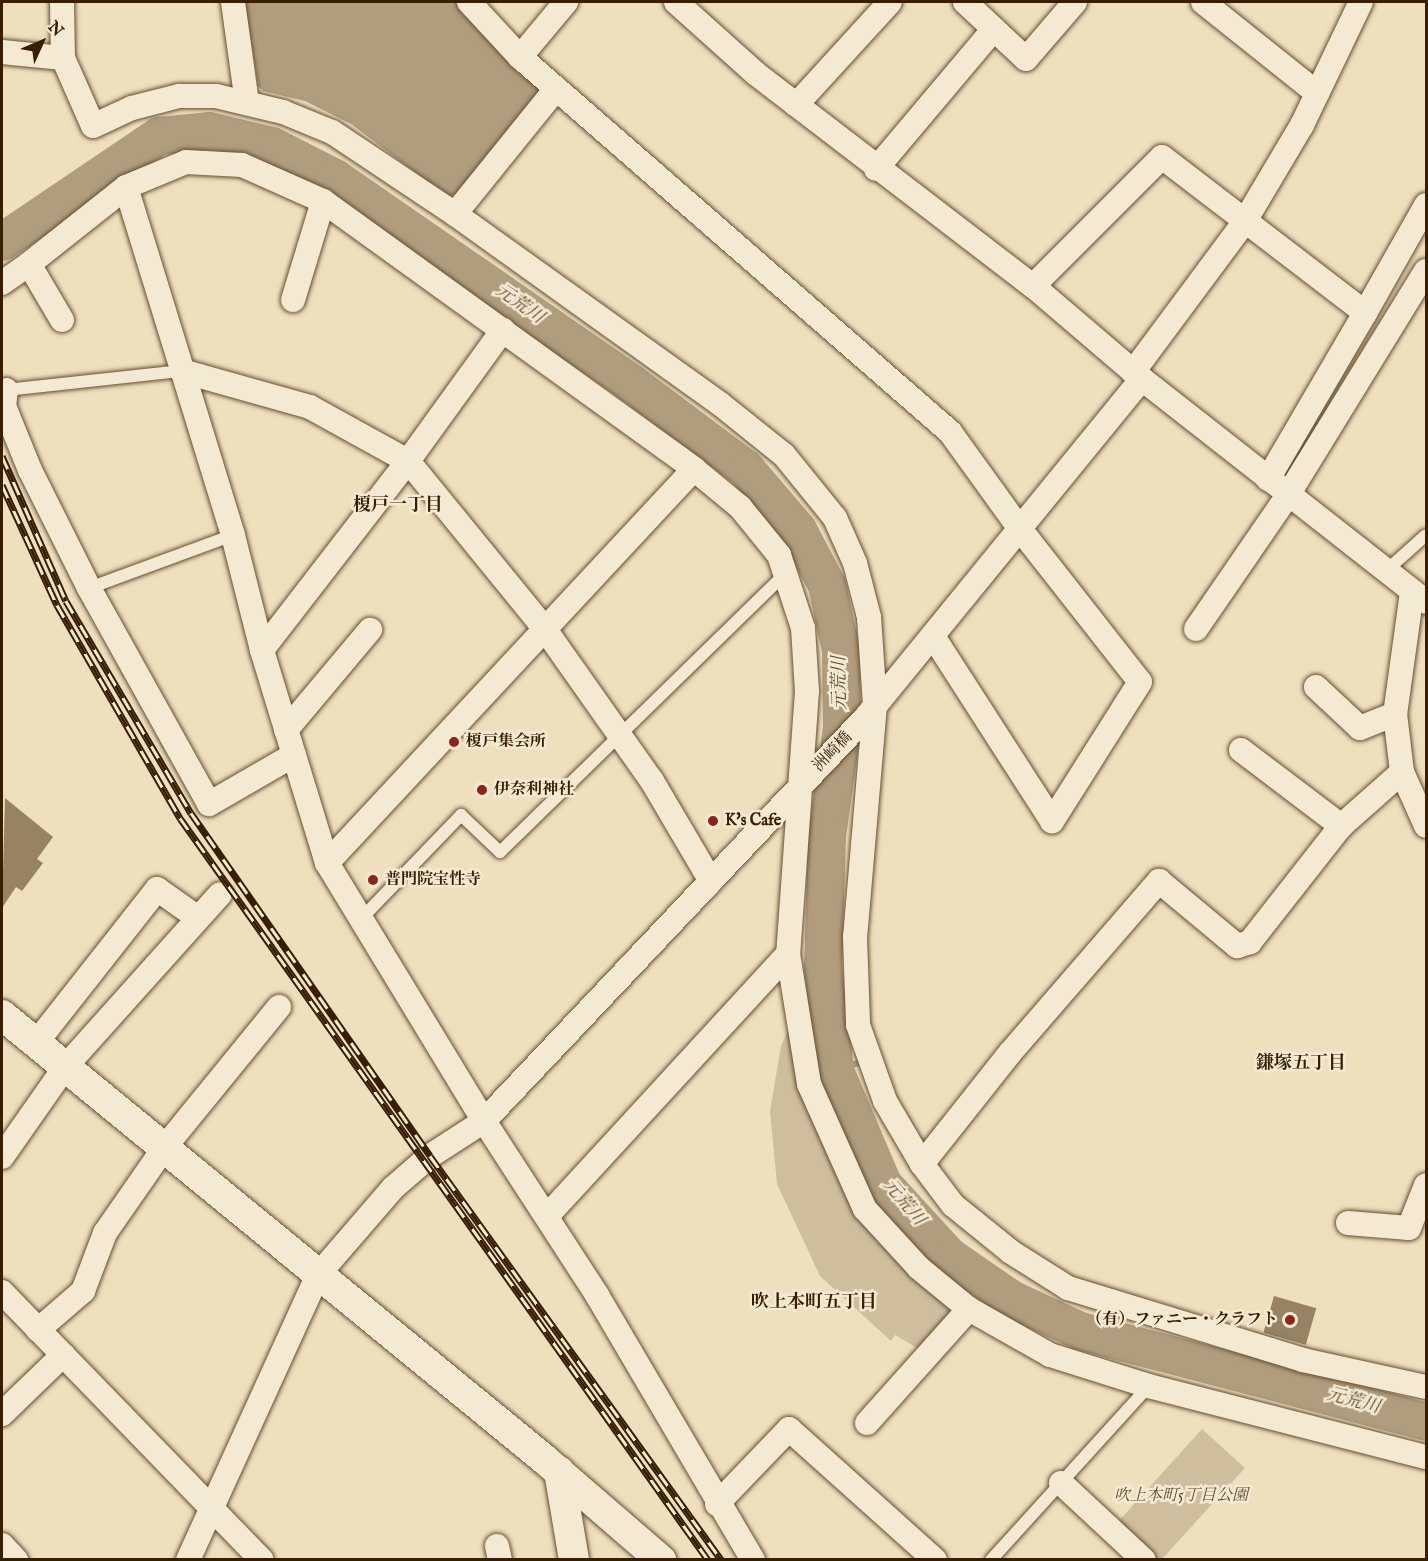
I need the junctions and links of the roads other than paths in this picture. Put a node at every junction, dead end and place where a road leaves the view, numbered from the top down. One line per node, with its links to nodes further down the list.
1 (62, 2): 14 (street)
2 (233, 2): 17 (street)
3 (470, 2): 13 (street)
4 (566, 2): 13 (street)
5 (676, 2): 18 (street)
6 (890, 2): 18 (street)
7 (965, 2): 11 (street)
8 (1075, 2): 11 (street)
9 (1203, 2): 16 (street)
10 (1361, 2): 16 (street, 洲崎橋)
11 (994, 29): 19 (street)
12 (2, 52): 14 (street)
13 (520, 57): 15 (street)
14 (63, 58): 17 (street)
15 (556, 89): 23 (street); 40 (street)
16 (1317, 93): 24 (street, 洲崎橋)
17 (247, 103): 23 (street)
18 (796, 105): 19 (street)
19 (876, 169): 28 (street)
20 (126, 187): 21 (street); 25 (street); 33 (street)
21 (323, 201): 29 (street); 32 (street)
22 (1426, 205): 30 (street)
23 (455, 214): 53 (street)
24 (1245, 220): 28 (street); 30 (street); 34 (street, 洲崎橋)
25 (28, 264): 27 (street); 31 (street)
26 (1426, 271): 39 (street)
27 (2, 283)
28 (1033, 286): 34 (street)
29 (293, 300)
30 (1365, 313): 38 (street)
31 (62, 320)
32 (503, 330): 36 (street); 37 (street)
33 (182, 371): 35 (lane); 36 (street); 41 (street)
34 (1138, 375): 38 (street); 40 (street, 洲崎橋)
35 (6, 390): 45 (street)
36 (408, 461): 47 (street); 51 (street)
37 (694, 469): 44 (street); 47 (street)
38 (1268, 479): 39 (street)
39 (1288, 495): 43 (street); 48 (street)
40 (1020, 529): 50 (street, 洲崎橋); 50 (street)
41 (233, 535): 45 (lane); 51 (street)
42 (1426, 535): 43 (lane)
43 (1388, 570): 46 (street)
44 (786, 573): 56 (lane); 60 (street)
45 (89, 588): 58 (street)
46 (1419, 597): 54 (street)
47 (544, 628): 56 (street); 63 (street)
48 (1196, 629)
49 (370, 630): 55 (street)
50 (933, 636): 53 (street, 洲崎橋)
51 (262, 650): 55 (street)
52 (1316, 687): 54 (street)
53 (871, 711): 60 (street, 洲崎橋); 76 (street)
54 (1395, 714): 59 (street)
55 (286, 730): 58 (street)
56 (621, 737): 64 (street); 67 (lane)
57 (1241, 750): 61 (street)
58 (294, 755): 63 (street)
59 (1402, 772): 61 (street); 62 (street)
60 (799, 787): 64 (street, 洲崎橋); 68 (street)
61 (1341, 826): 76 (street)
62 (1426, 826)
63 (327, 863): 67 (street)
64 (711, 881): 73 (street, 洲崎橋)
65 (220, 894): 66 (street)
66 (198, 918): 71 (street); 72 (street)
67 (360, 920): 73 (street)
68 (788, 954): 78 (street); 82 (street)
69 (279, 1007): 74 (street)
70 (2, 1015): 71 (street)
71 (36, 1043): 72 (street)
72 (65, 1067): 74 (street); 75 (street)
73 (484, 1121): 78 (street); 80 (street, 洲崎橋)
74 (164, 1148): 80 (street); 83 (street)
75 (2, 1157)
76 (922, 1164): 86 (street)
77 (1426, 1185): 79 (street)
78 (547, 1216): 92 (street)
79 (1348, 1224)
80 (318, 1275): 90 (street); 93 (street, 洲崎橋)
81 (2, 1292): 83 (street)
82 (969, 1309): 85 (street); 88 (street)
83 (38, 1330): 84 (street)
84 (63, 1355): 87 (street); 93 (street)
85 (1149, 1386): 89 (street); 91 (lane)
86 (1426, 1387)
87 (2, 1413)
88 (867, 1423)
89 (1426, 1456)
90 (559, 1471): 98 (street); 99 (street)
91 (1061, 1483): 102 (lane); 103 (street)
92 (717, 1504): 100 (street); 101 (street)
93 (212, 1509): 96 (street, 洲崎橋); 97 (street)
94 (2, 1545): 95 (street)
95 (16, 1560)
96 (188, 1560)
97 (262, 1560)
98 (574, 1560)
99 (661, 1560)
100 (753, 1560)
101 (935, 1560)
102 (991, 1560)
103 (1144, 1560)

